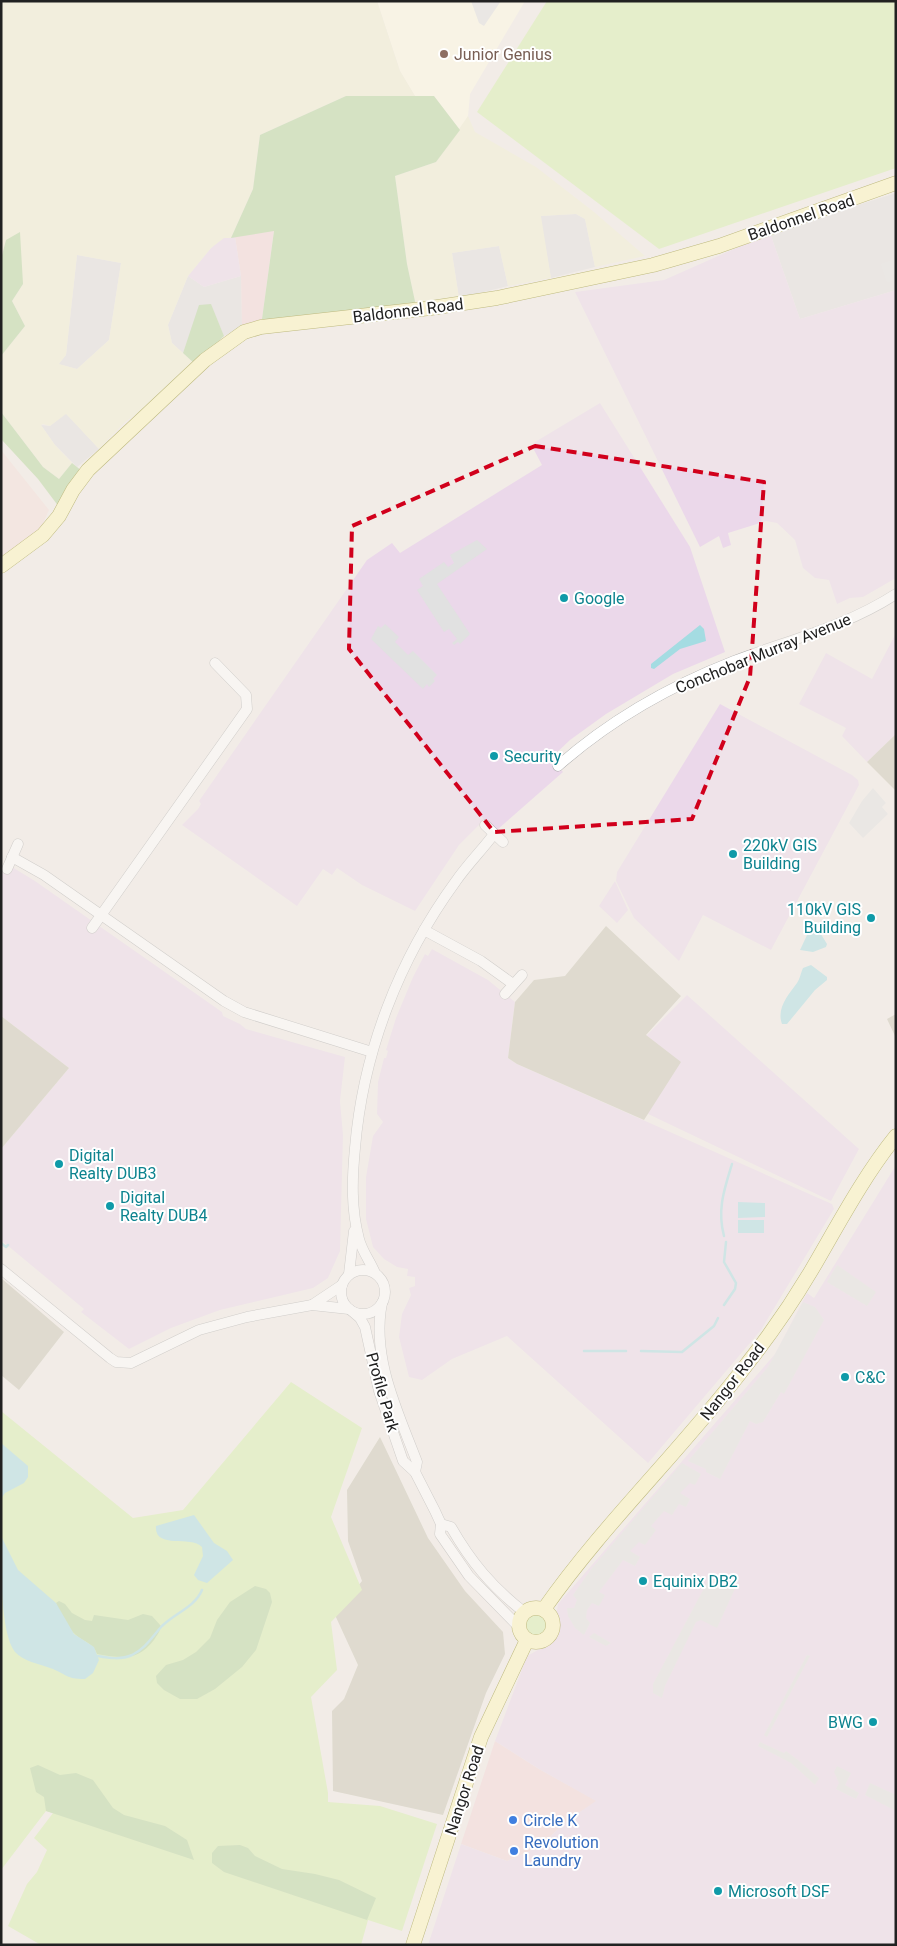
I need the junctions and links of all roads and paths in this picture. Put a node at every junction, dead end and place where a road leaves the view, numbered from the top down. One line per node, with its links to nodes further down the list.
1 (896, 183): 2 (main road, Baldonnel Road)
2 (1, 566)
3 (896, 594): 5 (street, Conchobar Murray Avenue)
4 (215, 663): 12 (street)
5 (558, 766)
6 (485, 825): 7 (street)
7 (494, 834): 8 (street); 14 (street)
8 (503, 842)
9 (18, 844): 10 (street)
10 (12, 857): 11 (street); 12 (street)
11 (7, 869)
12 (101, 915): 13 (street); 18 (street)
13 (92, 928)
14 (424, 930): 16 (street); 18 (street)
15 (522, 975): 16 (street)
16 (513, 984): 17 (street)
17 (505, 994)
18 (372, 1052): 20 (street)
19 (896, 1136): 30 (main road, Nangor Road)
20 (355, 1222): 22 (street); 23 (street)
21 (1, 1269): 26 (street)
22 (375, 1273): 23 (street); 25 (street)
23 (349, 1274): 24 (street)
24 (342, 1285): 26 (street); 27 (street)
25 (382, 1304): 27 (street); 28 (street, Profile Park)
26 (312, 1305): 27 (street)
27 (351, 1310): 28 (street, Profile Park)
28 (415, 1472): 29 (street, Profile Park)
29 (441, 1524): 31 (street, Profile Park); 32 (street, Profile Park)
30 (544, 1609): 31 (main road); 33 (main road)
31 (524, 1612): 32 (main road)
32 (518, 1626): 33 (main road)
33 (526, 1640): 34 (main road, Nangor Road)
34 (413, 1945)

